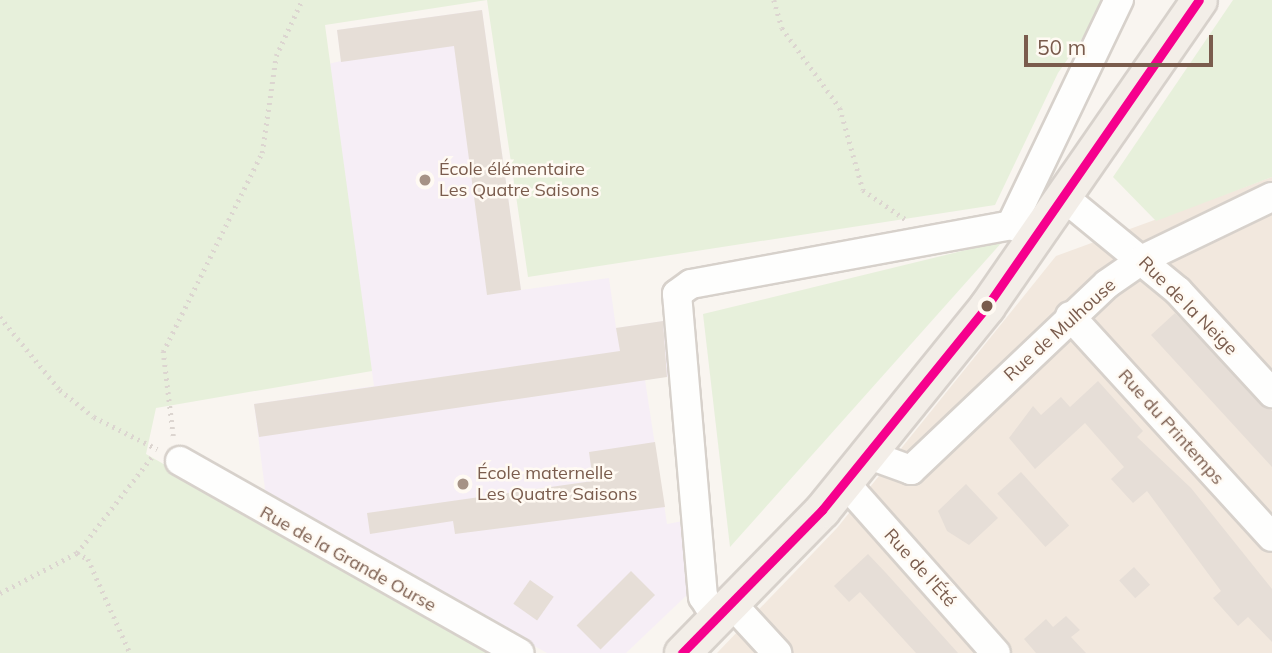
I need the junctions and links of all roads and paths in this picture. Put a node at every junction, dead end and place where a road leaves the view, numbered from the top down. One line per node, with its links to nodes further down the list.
1 (302, 0): 14 (path)
2 (774, 0): 8 (path)
3 (1119, 0): 7 (street)
4 (1199, 0): 6 (main road)
5 (1272, 197): 9 (street, Rue de Mulhouse)
6 (1066, 200): 7 (main road); 9 (street, Rue de la Neige)
7 (1025, 231): 8 (street); 13 (main road)
8 (934, 240): 19 (street)
9 (1143, 259): 10 (street, Rue de Mulhouse); 12 (street, Rue de la Neige)
10 (1070, 316): 13 (street, Rue de Mulhouse); 16 (street, Rue du Printemps)
11 (0, 317): 14 (path)
12 (1272, 393)
13 (867, 454): 15 (main road)
14 (168, 455): 17 (path); 21 (street, Rue de la Grande Ourse)
15 (845, 483): 19 (main road); 24 (street, Rue de l'Été)
16 (1272, 537)
17 (77, 553): 18 (path); 20 (path)
18 (0, 593)
19 (724, 611): 22 (main road); 23 (street)
20 (130, 653)
21 (519, 653)
22 (682, 653)
23 (777, 653)
24 (996, 653)

